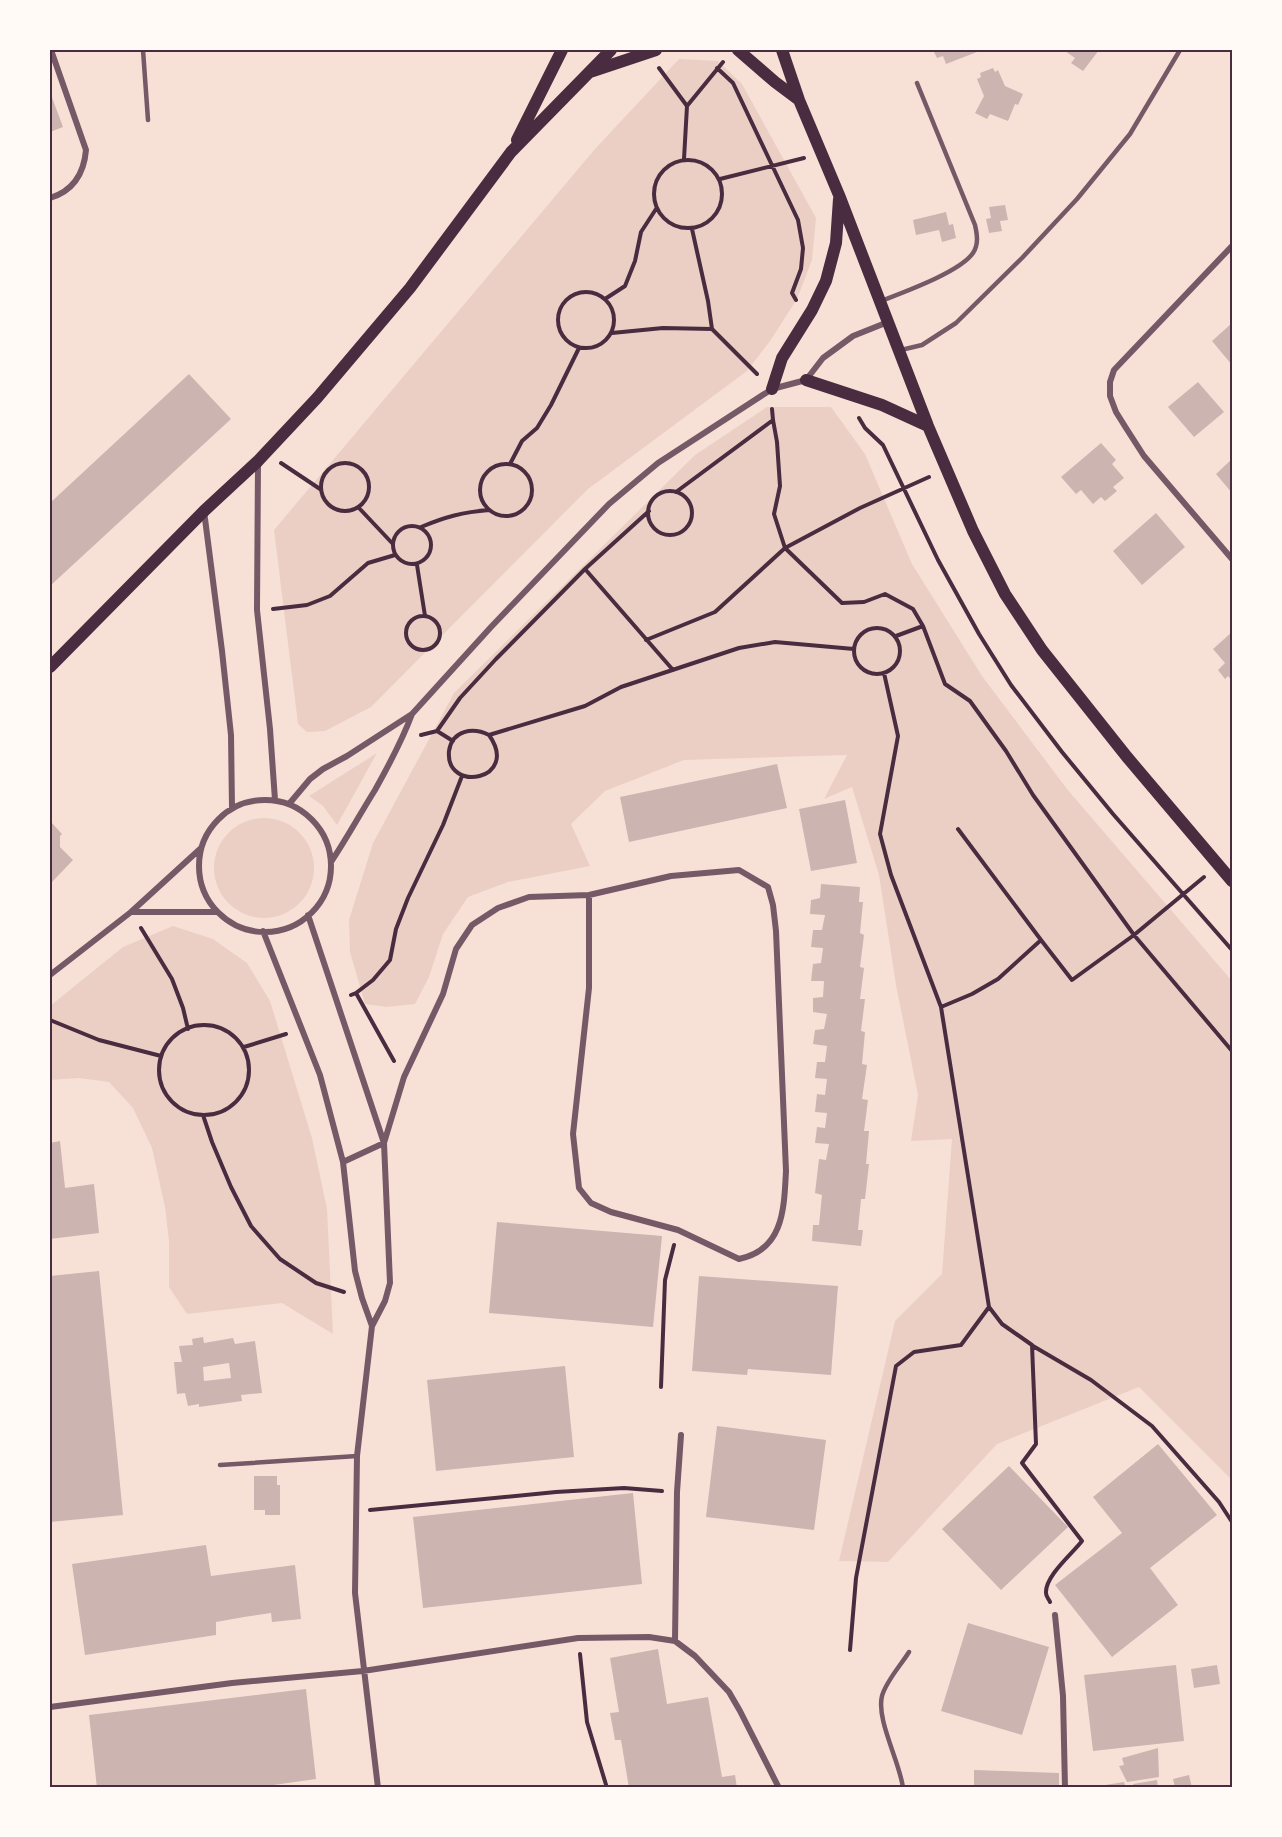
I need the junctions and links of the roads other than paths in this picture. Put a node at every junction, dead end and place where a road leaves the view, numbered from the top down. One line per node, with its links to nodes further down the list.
1 (51, 50): 15 (street)
2 (143, 50): 12 (lane)
3 (562, 50): 13 (main road)
4 (611, 50): 9 (main road)
5 (738, 50): 11 (main road)
6 (782, 50): 11 (main road)
7 (1180, 50): 19 (lane)
8 (651, 51): 9 (main road)
9 (588, 73): 13 (main road)
10 (917, 83): 17 (lane)
11 (799, 100): 14 (main road)
12 (148, 120)
13 (511, 152): 23 (main road)
14 (839, 195): 17 (main road); 21 (main road)
15 (50, 198)
16 (1233, 246): 25 (street)
17 (881, 301): 18 (main road)
18 (889, 322): 19 (main road); 20 (street)
19 (900, 350): 22 (main road)
20 (806, 380): 21 (street); 22 (main road)
21 (772, 389): 27 (street)
22 (928, 426): 33 (main road)
23 (262, 457): 24 (main road); 28 (street)
24 (204, 511): 26 (main road); 30 (street)
25 (1233, 559)
26 (50, 667)
27 (412, 714): 29 (street); 32 (street)
28 (275, 800): 29 (street); 30 (street)
29 (289, 804): 32 (street)
30 (232, 808): 31 (street)
31 (200, 848): 35 (street); 36 (street)
32 (331, 862): 37 (street)
33 (1233, 881)
34 (589, 895): 34 (street); 40 (street)
35 (131, 912): 36 (street); 39 (street)
36 (217, 912): 38 (street)
37 (308, 915): 38 (street); 40 (street)
38 (263, 931): 41 (street)
39 (50, 975)
40 (384, 1143): 41 (street); 42 (street)
41 (343, 1162): 42 (street)
42 (372, 1326): 44 (street)
43 (681, 1435): 47 (street)
44 (357, 1456): 45 (lane); 49 (street)
45 (220, 1465)
46 (1055, 1615): 54 (street)
47 (675, 1641): 49 (street); 52 (street)
48 (909, 1652): 53 (lane)
49 (363, 1671): 50 (street); 51 (street)
50 (50, 1707)
51 (378, 1788)
52 (779, 1788)
53 (903, 1788)
54 (1065, 1788)

